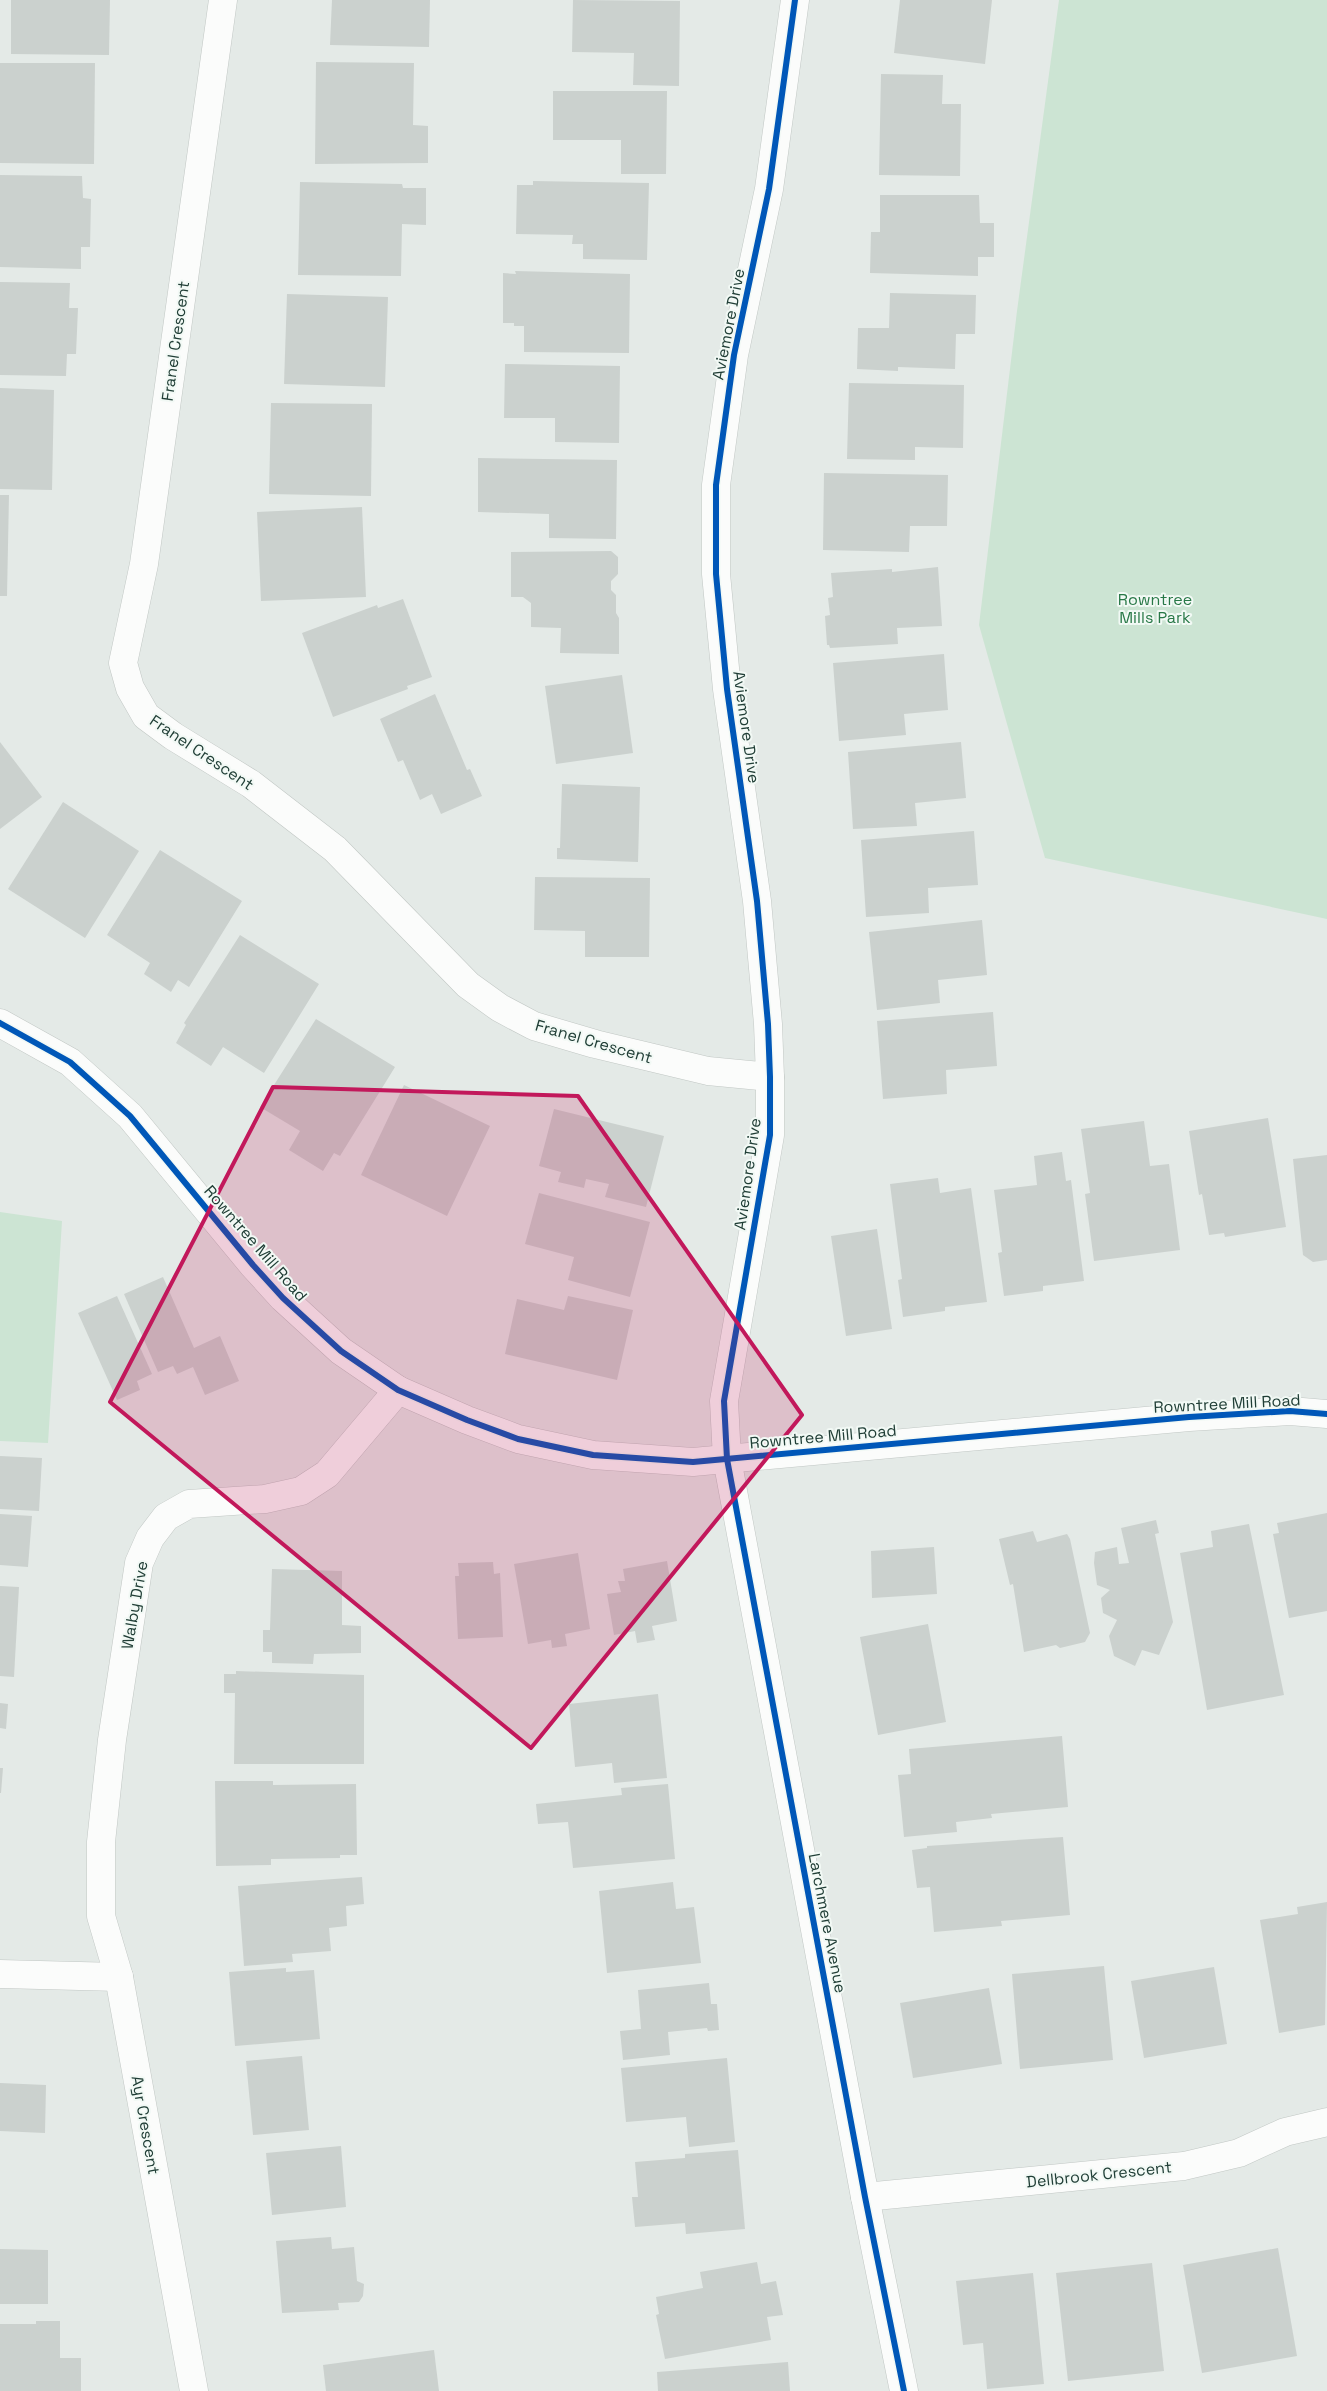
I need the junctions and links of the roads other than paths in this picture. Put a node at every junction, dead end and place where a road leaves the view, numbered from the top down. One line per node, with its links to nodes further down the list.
1 (223, 0): 4 (street, Franel Crescent)
2 (795, 0): 4 (street, Aviemore Drive)
3 (0, 1023): 5 (street, Rowntree Mill Road)
4 (770, 1076): 7 (street, Aviemore Drive)
5 (398, 1390): 7 (street, Rowntree Mill Road); 9 (street, Walby Drive)
6 (1327, 1414): 7 (street, Rowntree Mill Road)
7 (727, 1459): 11 (street, Larchmere Avenue)
8 (0, 1974): 9 (street)
9 (119, 1977): 12 (street, Ayr Crescent)
10 (1327, 2122): 11 (street, Dellbrook Crescent)
11 (865, 2197): 13 (street, Larchmere Avenue)
12 (194, 2391)
13 (904, 2391)

